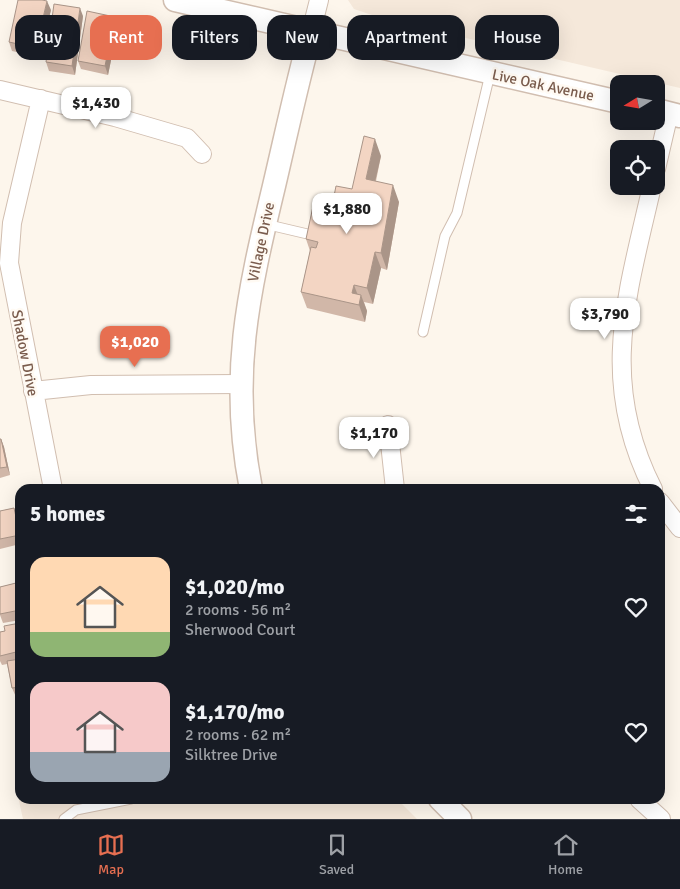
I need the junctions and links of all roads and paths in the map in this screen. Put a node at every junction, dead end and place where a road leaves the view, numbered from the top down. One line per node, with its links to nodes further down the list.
1 (175, 0): 4 (street, Live Oak Avenue)
2 (319, 0): 3 (street, Village Drive)
3 (315, 15)
4 (267, 22)
5 (337, 38): 7 (street, Live Oak Avenue)
6 (304, 60): 15 (street, Village Drive)
7 (490, 74): 10 (street, Live Oak Avenue); 17 (lane)
8 (0, 90): 9 (street)
9 (41, 99): 13 (street); 19 (street, Shadow Drive)
10 (610, 100)
11 (668, 113): 12 (street)
12 (662, 140)
13 (202, 154)
14 (650, 195): 24 (street)
15 (265, 224): 16 (lane); 18 (street, Village Drive)
16 (316, 236)
17 (423, 332)
18 (240, 384): 19 (street); 22 (street, Village Drive)
19 (33, 391): 21 (street, Shadow Drive)
20 (388, 425): 23 (street)
21 (52, 484)
22 (250, 484)
23 (394, 484)
24 (651, 484)
25 (665, 508): 26 (street)
26 (680, 528)
27 (106, 804): 30 (lane)
28 (447, 804): 31 (street)
29 (644, 804): 32 (street)
30 (64, 819)
31 (460, 819)
32 (661, 819)

